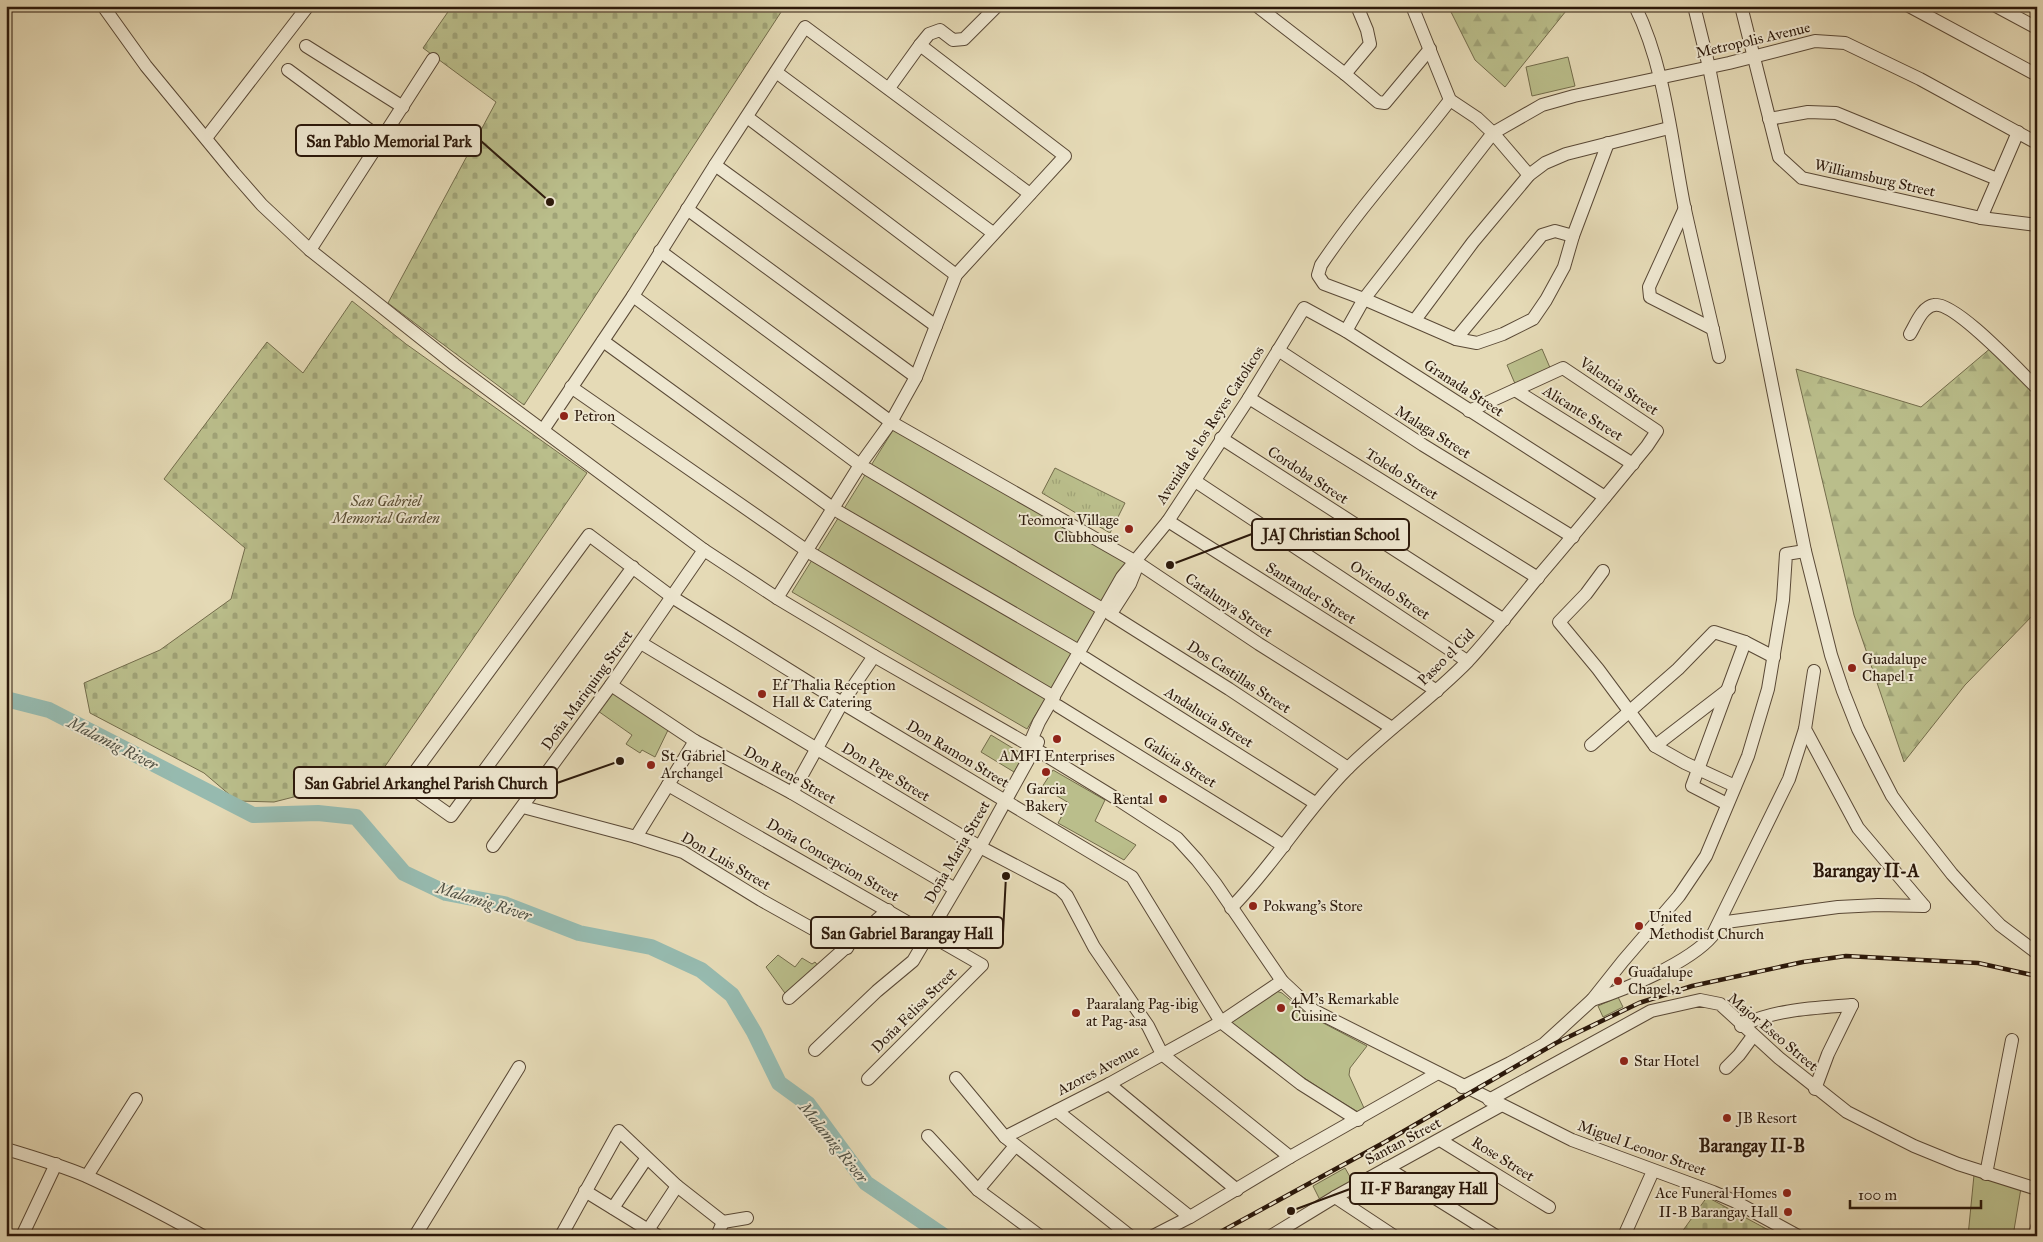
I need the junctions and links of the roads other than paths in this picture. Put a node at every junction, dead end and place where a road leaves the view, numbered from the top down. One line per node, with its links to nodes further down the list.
1 (103, 6): 32 (street, Miguel Leonor Street)
2 (308, 6): 32 (street)
3 (997, 6): 13 (street)
4 (1257, 6): 21 (street)
5 (1357, 6): 21 (street)
6 (1412, 6): 15 (street)
7 (1635, 6): 23 (street)
8 (1694, 6): 18 (street)
9 (1741, 6): 16 (street, Williamsburg Street)
10 (1909, 6): 22 (street)
11 (1996, 6): 12 (street)
12 (2037, 28)
13 (920, 45): 24 (street); 39 (street)
14 (306, 46): 26 (street)
15 (1430, 49): 21 (street); 25 (street)
16 (1753, 57): 18 (street, Metropolis Avenue); 28 (street, Williamsburg Street); 30 (street, Metropolis Avenue)
17 (433, 59): 26 (street)
18 (1709, 67): 23 (street, Metropolis Avenue); 79 (street)
19 (288, 70): 33 (street)
20 (776, 72): 24 (street); 27 (street); 44 (street)
21 (1345, 74)
22 (2037, 74)
23 (1660, 77): 29 (street); 31 (street, Metropolis Avenue)
24 (888, 88): 39 (street)
25 (1450, 100): 31 (street); 50 (street)
26 (402, 108): 33 (street)
27 (747, 117): 36 (street); 48 (street)
28 (1769, 119): 38 (street); 42 (street, Williamsburg Street)
29 (1669, 128): 34 (street); 40 (street)
30 (2018, 132): 35 (street, Metropolis Avenue); 38 (street)
31 (1493, 133): 37 (street); 50 (street)
32 (206, 138): 46 (street, Miguel Leonor Street)
33 (382, 140): 46 (street)
34 (1608, 143): 37 (street); 45 (street)
35 (2037, 143)
36 (715, 164): 41 (street); 53 (street)
37 (1529, 175): 52 (street)
38 (1997, 179): 42 (street)
39 (1030, 194): 44 (street)
40 (1685, 208): 54 (street); 54 (street)
41 (687, 209): 47 (street); 61 (street)
42 (1981, 218): 43 (street, Williamsburg Street)
43 (2037, 225)
44 (993, 234): 48 (street)
45 (1573, 236): 57 (street); 57 (street)
46 (310, 250): 68 (street, Miguel Leonor Street)
47 (660, 251): 49 (street); 67 (street, Catalunya Street)
48 (956, 275): 53 (street)
49 (633, 296): 58 (street); 72 (street, Dos Castillas Street)
50 (1364, 299): 52 (street); 55 (street)
51 (1304, 308): 55 (street, Granada Street); 59 (street, Avenida de los Reyes Catolicos)
52 (1415, 320): 57 (street)
53 (936, 326): 61 (street)
54 (1713, 330): 60 (street)
55 (1346, 331): 66 (street, Granada Street)
56 (1910, 334): 63 (street)
57 (1456, 339)
58 (603, 341): 62 (street); 75 (street, Andalucia Street)
59 (1278, 350): 65 (street, Avenida de los Reyes Catolicos); 77 (street, Malaga Street)
60 (1719, 357)
61 (916, 377): 67 (street)
62 (571, 387): 68 (street); 80 (street, Galicia Street)
63 (2037, 388)
64 (1515, 390): 66 (street); 69 (street, Valencia Street); 71 (street, Alicante Street)
65 (1249, 398): 70 (street, Avenida de los Reyes Catolicos); 84 (street, Toledo Street)
66 (1469, 411): 74 (street, Granada Street)
67 (891, 422): 72 (street); 81 (street, Catalunya Street)
68 (543, 430): 78 (street, Miguel Leonor Street)
69 (1657, 431): 71 (street, Paseo el Cid)
70 (1221, 438): 73 (street, Avenida de los Reyes Catolicos); 88 (street, Cordoba Street)
71 (1633, 464): 74 (street, Paseo el Cid)
72 (864, 467): 75 (street); 87 (street, Dos Castillas Street)
73 (1195, 481): 76 (street, Avenida de los Reyes Catolicos); 94 (street, Oviendo Street)
74 (1605, 497): 77 (street, Paseo el Cid)
75 (836, 510): 80 (street); 91 (street, Andalucia Street)
76 (1168, 521): 81 (street, Avenida de los Reyes Catolicos); 98 (street, Santander Street)
77 (1573, 538): 84 (street, Paseo el Cid)
78 (704, 550): 85 (street, Doña Mariquing Street); 86 (street, Miguel Leonor Street)
79 (1805, 551): 93 (street); 128 (street)
80 (809, 552): 86 (street); 99 (street, Galicia Street)
81 (1137, 560): 87 (street, Avenida de los Reyes Catolicos); 102 (street, Catalunya Street)
82 (633, 567): 82 (street, Don Ramon Street); 85 (street, Don Ramon Street)
83 (1603, 570): 101 (street)
84 (1538, 578): 88 (street, Paseo el Cid)
85 (672, 597): 90 (street, Doña Mariquing Street); 100 (street, Don Ramon Street)
86 (777, 598): 92 (street, Miguel Leonor Street)
87 (1107, 612): 91 (street, Avenida de los Reyes Catolicos); 109 (street, Dos Castillas Street)
88 (1504, 620): 94 (street, Paseo el Cid)
89 (1745, 642): 93 (street); 97 (street); 101 (street)
90 (641, 643): 96 (street, Doña Mariquing Street); 108 (street, Don Pepe Street)
91 (1082, 655): 99 (street, Avenida de los Reyes Catolicos); 115 (street, Andalucia Street)
92 (874, 656): 100 (street); 107 (street, Miguel Leonor Street)
93 (1774, 657): 112 (street)
94 (1467, 661): 98 (street, Paseo el Cid)
95 (1814, 671): 103 (street)
96 (611, 685): 104 (street, Don Rene Street); 117 (street, Doña Mariquing Street)
97 (1728, 689): 106 (street); 110 (street)
98 (1437, 691): 102 (street, Paseo el Cid)
99 (1056, 702): 107 (street, Avenida de los Reyes Catolicos); 120 (street, Galicia Street)
100 (842, 703): 108 (street); 114 (street, Don Ramon Street)
101 (1630, 712): 105 (street); 106 (street)
102 (1392, 728): 109 (street, Paseo el Cid)
103 (1805, 729): 125 (street); 125 (street)
104 (696, 741): 111 (street); 113 (street, Don Rene Street)
105 (1591, 745)
106 (1654, 746): 110 (street)
107 (1032, 747): 114 (street, Doña Maria Street); 123 (street, Miguel Leonor Street)
108 (817, 750): 113 (street); 121 (street, Don Pepe Street)
109 (1348, 768): 115 (street, Paseo el Cid)
110 (1699, 768): 112 (street); 116 (street)
111 (668, 785): 118 (street); 124 (street, Doña Concepcion Street)
112 (1735, 786): 116 (street)
113 (792, 793): 122 (street, Don Rene Street)
114 (1005, 801): 121 (street, Doña Maria Street); 133 (street, Don Ramon Street)
115 (1316, 803): 120 (street, Paseo el Cid)
116 (1727, 804): 132 (street)
117 (523, 807): 118 (street, Don Luis Street); 119 (street, Doña Mariquing Street)
118 (636, 836): 127 (street, Don Luis Street)
119 (493, 846)
120 (1284, 846): 123 (street, Paseo el Cid)
121 (980, 847): 122 (street, Doña Maria Street); 138 (street, Don Pepe Street)
122 (955, 889): 126 (street, Doña Maria Street)
123 (1231, 908): 130 (street, Miguel Leonor Street)
124 (888, 910): 126 (street, Doña Concepcion Street); 127 (street)
125 (1719, 923): 132 (street)
126 (929, 934): 129 (street, Doña Concepcion Street); 137 (street, Doña Maria Street)
127 (847, 948): 131 (street)
128 (2037, 953)
129 (982, 965): 143 (street, Doña Felisa Street)
130 (1282, 981): 133 (street, Azores Avenue); 141 (street, Miguel Leonor Street)
131 (789, 998)
132 (1592, 1000): 145 (street)
133 (1220, 1022): 138 (street, Azores Avenue); 150 (street)
134 (1741, 1026): 135 (street, Major Eseo Street); 146 (street); 148 (street, Major Eseo Street)
135 (1753, 1036): 140 (street); 146 (street, Major Eseo Street)
136 (2012, 1040): 161 (street)
137 (815, 1050)
138 (1162, 1054): 144 (street, Azores Avenue); 156 (street)
139 (519, 1067): 179 (street)
140 (1726, 1068)
141 (1438, 1073): 145 (street, Miguel Leonor Street); 150 (street)
142 (956, 1078): 152 (street)
143 (868, 1079)
144 (1109, 1084): 149 (street, Azores Avenue); 166 (street)
145 (1468, 1089): 148 (street, Miguel Leonor Street)
146 (1815, 1089): 161 (street, Major Eseo Street)
147 (136, 1099): 162 (street)
148 (1494, 1102): 153 (street, Santan Street); 160 (street, Miguel Leonor Street)
149 (1057, 1111): 152 (street, Azores Avenue); 171 (street)
150 (1358, 1120): 156 (street)
151 (928, 1136): 165 (street)
152 (1005, 1137): 154 (street)
153 (1440, 1140): 159 (street, Santan Street); 169 (street, Rose Street)
154 (1015, 1146): 165 (street); 183 (street)
155 (6, 1148): 158 (street)
156 (1290, 1156): 166 (street)
157 (646, 1159): 163 (street); 167 (street); 170 (street)
158 (56, 1164): 162 (street); 177 (street)
159 (1387, 1168): 168 (street, Santan Street); 186 (street)
160 (1653, 1171): 187 (street); 188 (street, Miguel Leonor Street)
161 (1986, 1174): 164 (street, Major Eseo Street)
162 (87, 1176): 178 (street)
163 (677, 1186): 173 (street); 175 (street)
164 (2037, 1189)
165 (978, 1190): 182 (street)
166 (1237, 1190): 171 (street)
167 (585, 1191): 170 (street); 180 (street)
168 (1334, 1197): 176 (street, Santan Street); 185 (street)
169 (1549, 1207)
170 (613, 1208): 175 (street)
171 (1190, 1217): 184 (street)
172 (747, 1218): 173 (street)
173 (723, 1222): 181 (street)
174 (2037, 1227): 189 (street)
175 (653, 1233)
176 (1276, 1235)
177 (22, 1236)
178 (203, 1236)
179 (415, 1236)
180 (562, 1236)
181 (717, 1236)
182 (1040, 1236)
183 (1130, 1236)
184 (1153, 1236)
185 (1394, 1236)
186 (1496, 1236)
187 (1624, 1236)
188 (1798, 1236)
189 (2035, 1236)

